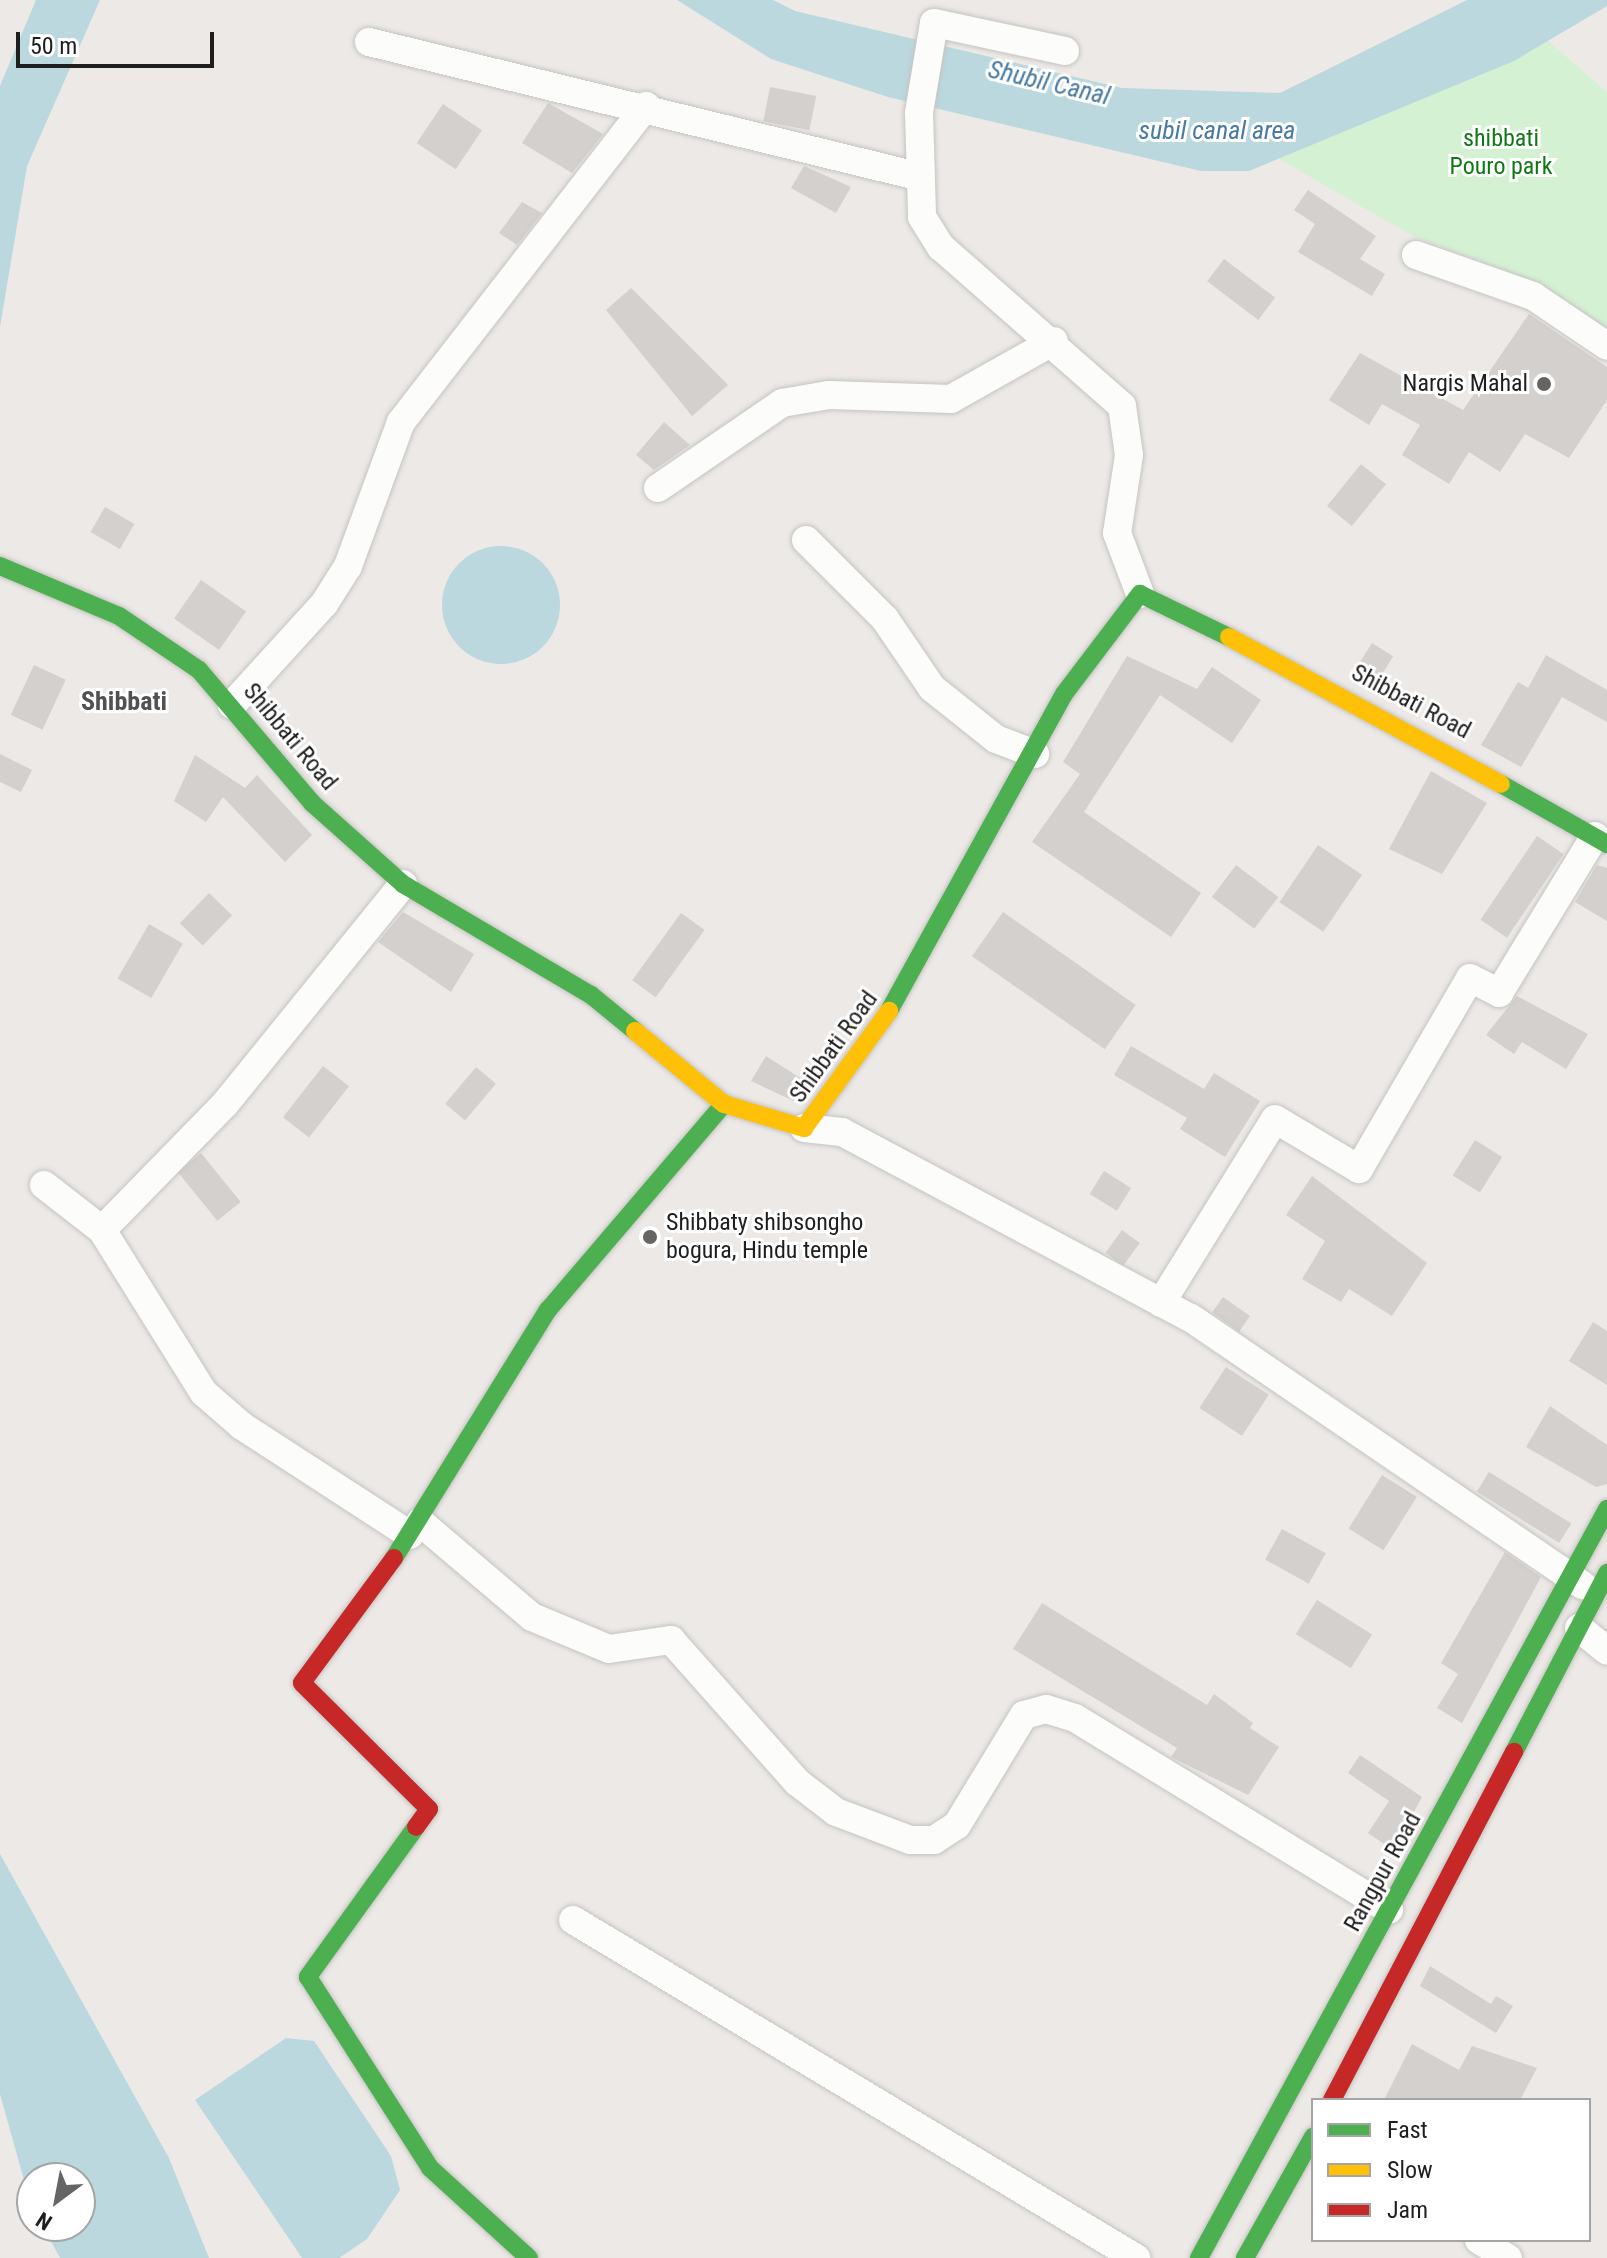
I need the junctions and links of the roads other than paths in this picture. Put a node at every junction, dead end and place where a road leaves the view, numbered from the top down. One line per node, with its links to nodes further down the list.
1 (369, 42): 3 (street)
2 (1065, 51): 4 (street)
3 (646, 106): 4 (street); 12 (street)
4 (917, 176): 6 (street)
5 (1416, 255): 7 (street)
6 (1054, 341): 8 (street); 11 (street)
7 (1607, 346)
8 (658, 488)
9 (806, 540): 13 (street)
10 (0, 566): 12 (main road, Shibbati Road)
11 (1140, 594): 13 (main road, Shibbati Road); 14 (main road, Shibbati Road)
12 (232, 705): 15 (main road, Shibbati Road)
13 (1035, 754): 17 (main road, Shibbati Road)
14 (1601, 840): 20 (street)
15 (403, 884): 16 (main road, Shibbati Road); 19 (street)
16 (724, 1104): 17 (main road, Shibbati Road); 22 (main road)
17 (804, 1128): 20 (street)
18 (44, 1185): 19 (street)
19 (102, 1230): 22 (street)
20 (1161, 1303): 23 (street)
21 (1607, 1509): 23 (main road, Rangpur Road)
22 (415, 1529): 27 (street); 32 (main road)
23 (1571, 1577): 24 (street); 27 (main road, Rangpur Road)
24 (1602, 1583): 25 (main road)
25 (1579, 1628): 26 (street); 29 (main road)
26 (1607, 1651)
27 (1389, 1910): 34 (main road, Rangpur Road)
28 (573, 1920): 33 (street)
29 (1333, 2098)
30 (1311, 2141): 35 (main road)
31 (1482, 2242): 36 (street)
32 (529, 2258)
33 (1136, 2258)
34 (1199, 2258)
35 (1245, 2258)
36 (1508, 2258)

